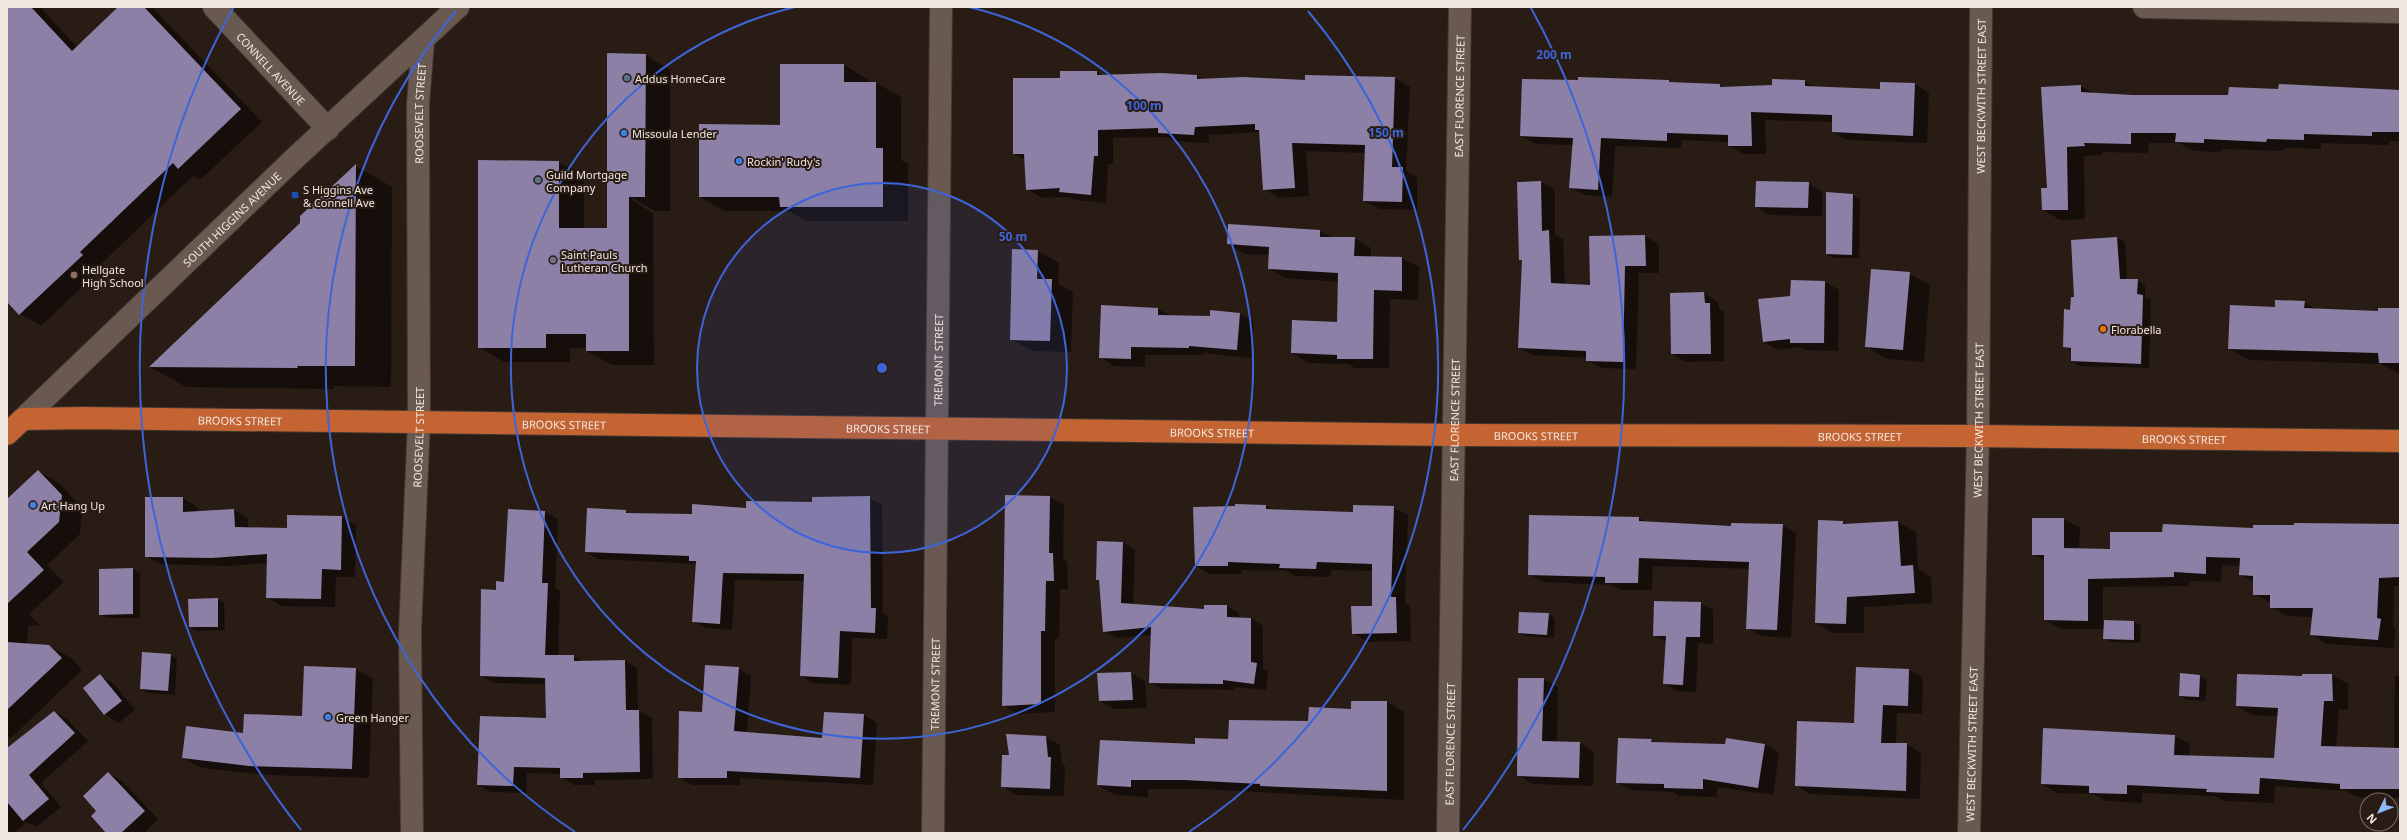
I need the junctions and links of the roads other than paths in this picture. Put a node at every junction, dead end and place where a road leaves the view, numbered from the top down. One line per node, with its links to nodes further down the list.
1 (214, 7): 9 (street, CONNELL AVENUE)
2 (458, 7): 8 (street, SOUTH HIGGINS AVENUE)
3 (941, 7): 12 (street, TREMONT STREET)
4 (1460, 7): 14 (street, EAST FLORENCE STREET)
5 (1981, 7): 15 (street, WEST BECKWITH STREET EAST)
6 (2144, 7): 7 (street)
7 (2400, 12)
8 (423, 42): 9 (street, SOUTH HIGGINS AVENUE); 11 (street, ROOSEVELT STREET)
9 (328, 129): 10 (street, SOUTH HIGGINS AVENUE)
10 (24, 419): 11 (highway, BROOKS STREET); 13 (highway, SOUTH HIGGINS AVENUE)
11 (420, 421): 12 (highway, BROOKS STREET); 17 (street, ROOSEVELT STREET)
12 (937, 429): 14 (highway, BROOKS STREET); 18 (street, TREMONT STREET)
13 (7, 434)
14 (1456, 435): 15 (highway, BROOKS STREET); 19 (street, EAST FLORENCE STREET)
15 (1978, 436): 16 (highway, BROOKS STREET); 20 (street, WEST BECKWITH STREET EAST)
16 (2400, 441)
17 (412, 833)
18 (933, 833)
19 (1448, 833)
20 (1969, 833)

